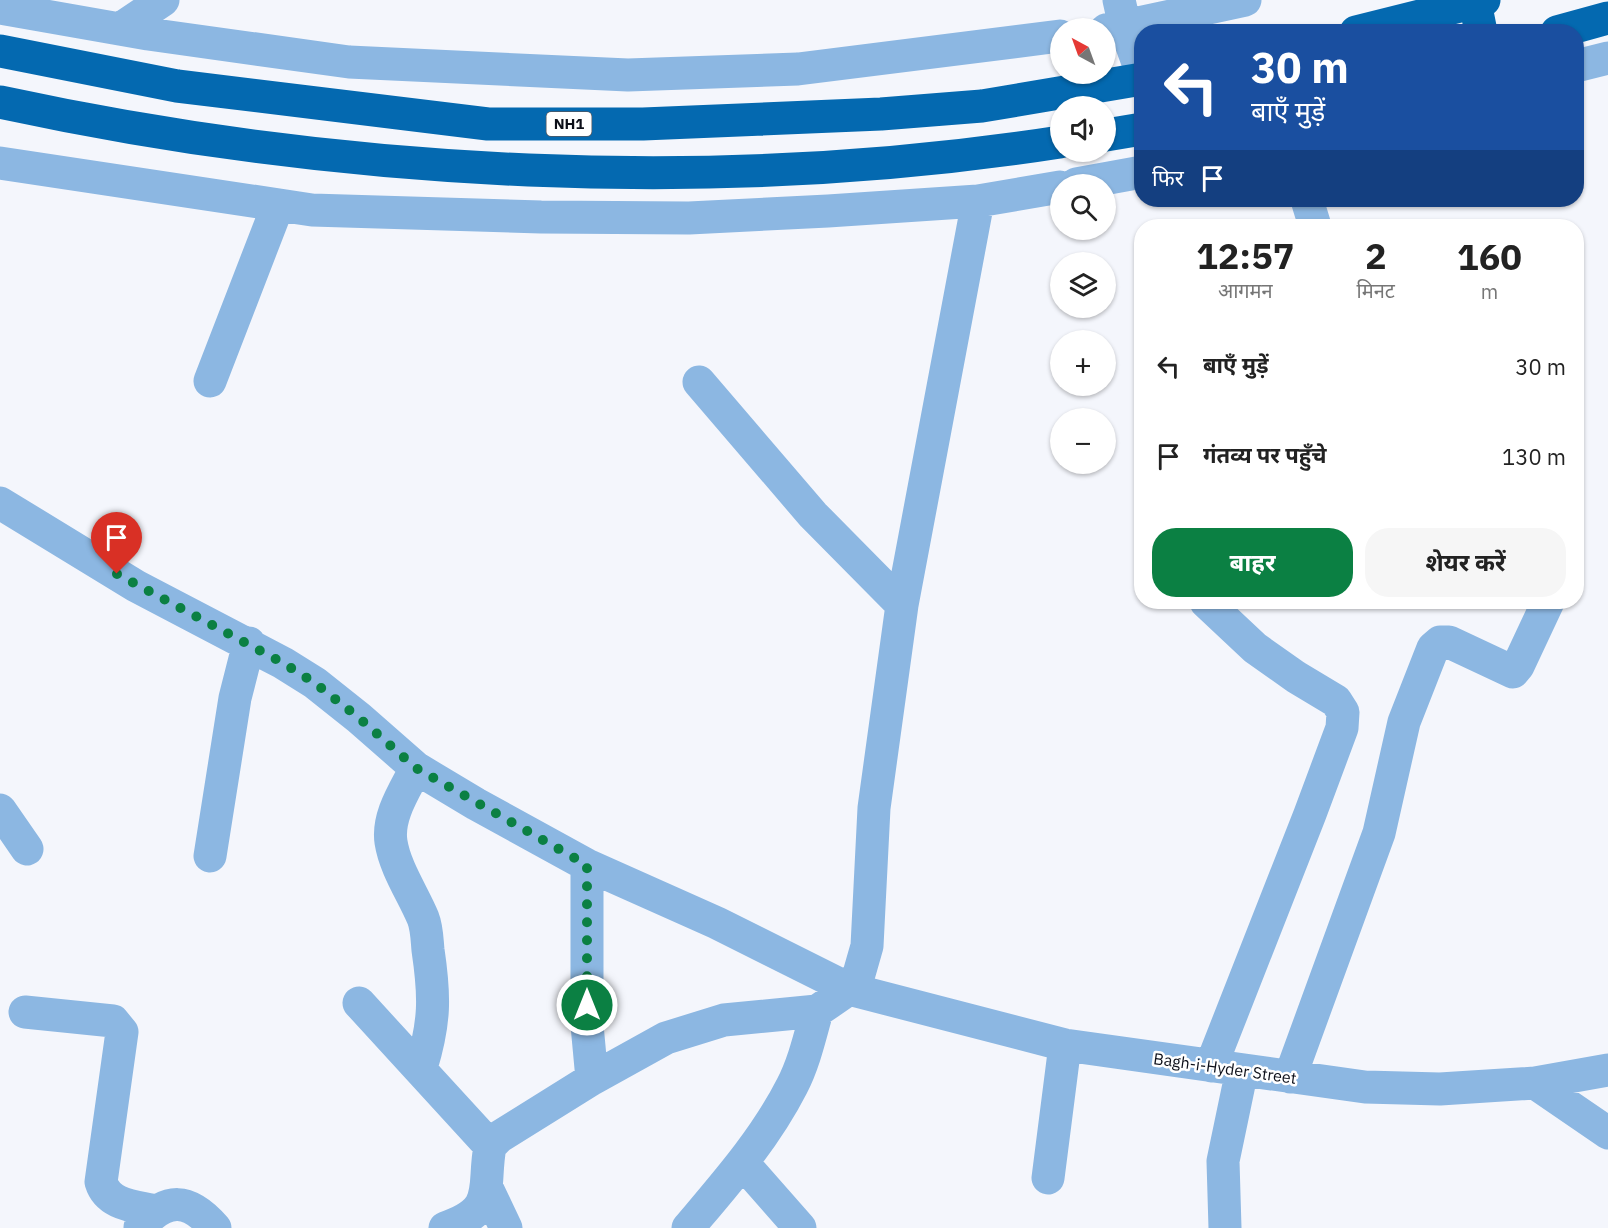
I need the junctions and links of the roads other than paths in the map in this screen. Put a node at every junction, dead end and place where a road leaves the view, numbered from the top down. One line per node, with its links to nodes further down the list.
1 (1245, 0): 6 (street)
2 (8, 6): 3 (street)
3 (142, 11): 9 (street)
4 (1480, 11): 7 (highway)
5 (1608, 18): 8 (highway)
6 (1116, 19): 11 (street)
7 (1403, 24)
8 (1584, 25)
9 (1050, 37)
10 (0, 51): 14 (highway, NH1)
11 (1134, 57)
12 (1608, 58): 13 (street)
13 (1584, 64)
14 (1134, 80)
15 (0, 102): 18 (highway)
16 (1134, 130): 17 (highway)
17 (1116, 133)
18 (1050, 144)
19 (0, 163): 24 (street)
20 (1134, 173): 21 (street)
21 (1116, 177)
22 (1050, 189): 23 (street)
23 (978, 201): 24 (street); 28 (street)
24 (278, 205): 25 (street)
25 (210, 381)
26 (699, 382): 28 (street)
27 (0, 503): 31 (street, Bagh-i-Hyder Street)
28 (902, 605): 37 (street)
29 (1213, 609): 43 (street)
30 (1545, 609): 45 (street)
31 (249, 643): 32 (street, Bagh-i-Hyder Street); 35 (street)
32 (416, 768): 36 (street, Bagh-i-Hyder Street); 42 (street)
33 (0, 810): 34 (street)
34 (27, 849)
35 (210, 856)
36 (587, 865): 37 (street, Bagh-i-Hyder Street); 46 (street)
37 (849, 988): 39 (street); 41 (street, Bagh-i-Hyder Street)
38 (359, 1003): 42 (street)
39 (817, 1011): 46 (street); 50 (street)
40 (25, 1012): 53 (street)
41 (1065, 1045): 43 (street, Bagh-i-Hyder Street); 51 (street)
42 (421, 1068): 49 (street)
43 (1227, 1068): 45 (street, Bagh-i-Hyder Street); 59 (street)
44 (1608, 1070): 47 (street, Bagh-i-Hyder Street)
45 (1290, 1077): 47 (street, Bagh-i-Hyder Street)
46 (592, 1079): 49 (street)
47 (1534, 1083): 48 (street)
48 (1608, 1133)
49 (490, 1146): 52 (street)
50 (743, 1164): 57 (street); 58 (street)
51 (1048, 1178)
52 (487, 1188): 55 (street); 56 (street)
53 (147, 1220): 54 (street)
54 (215, 1228)
55 (445, 1228)
56 (506, 1228)
57 (688, 1228)
58 (800, 1228)
59 (1225, 1228)

